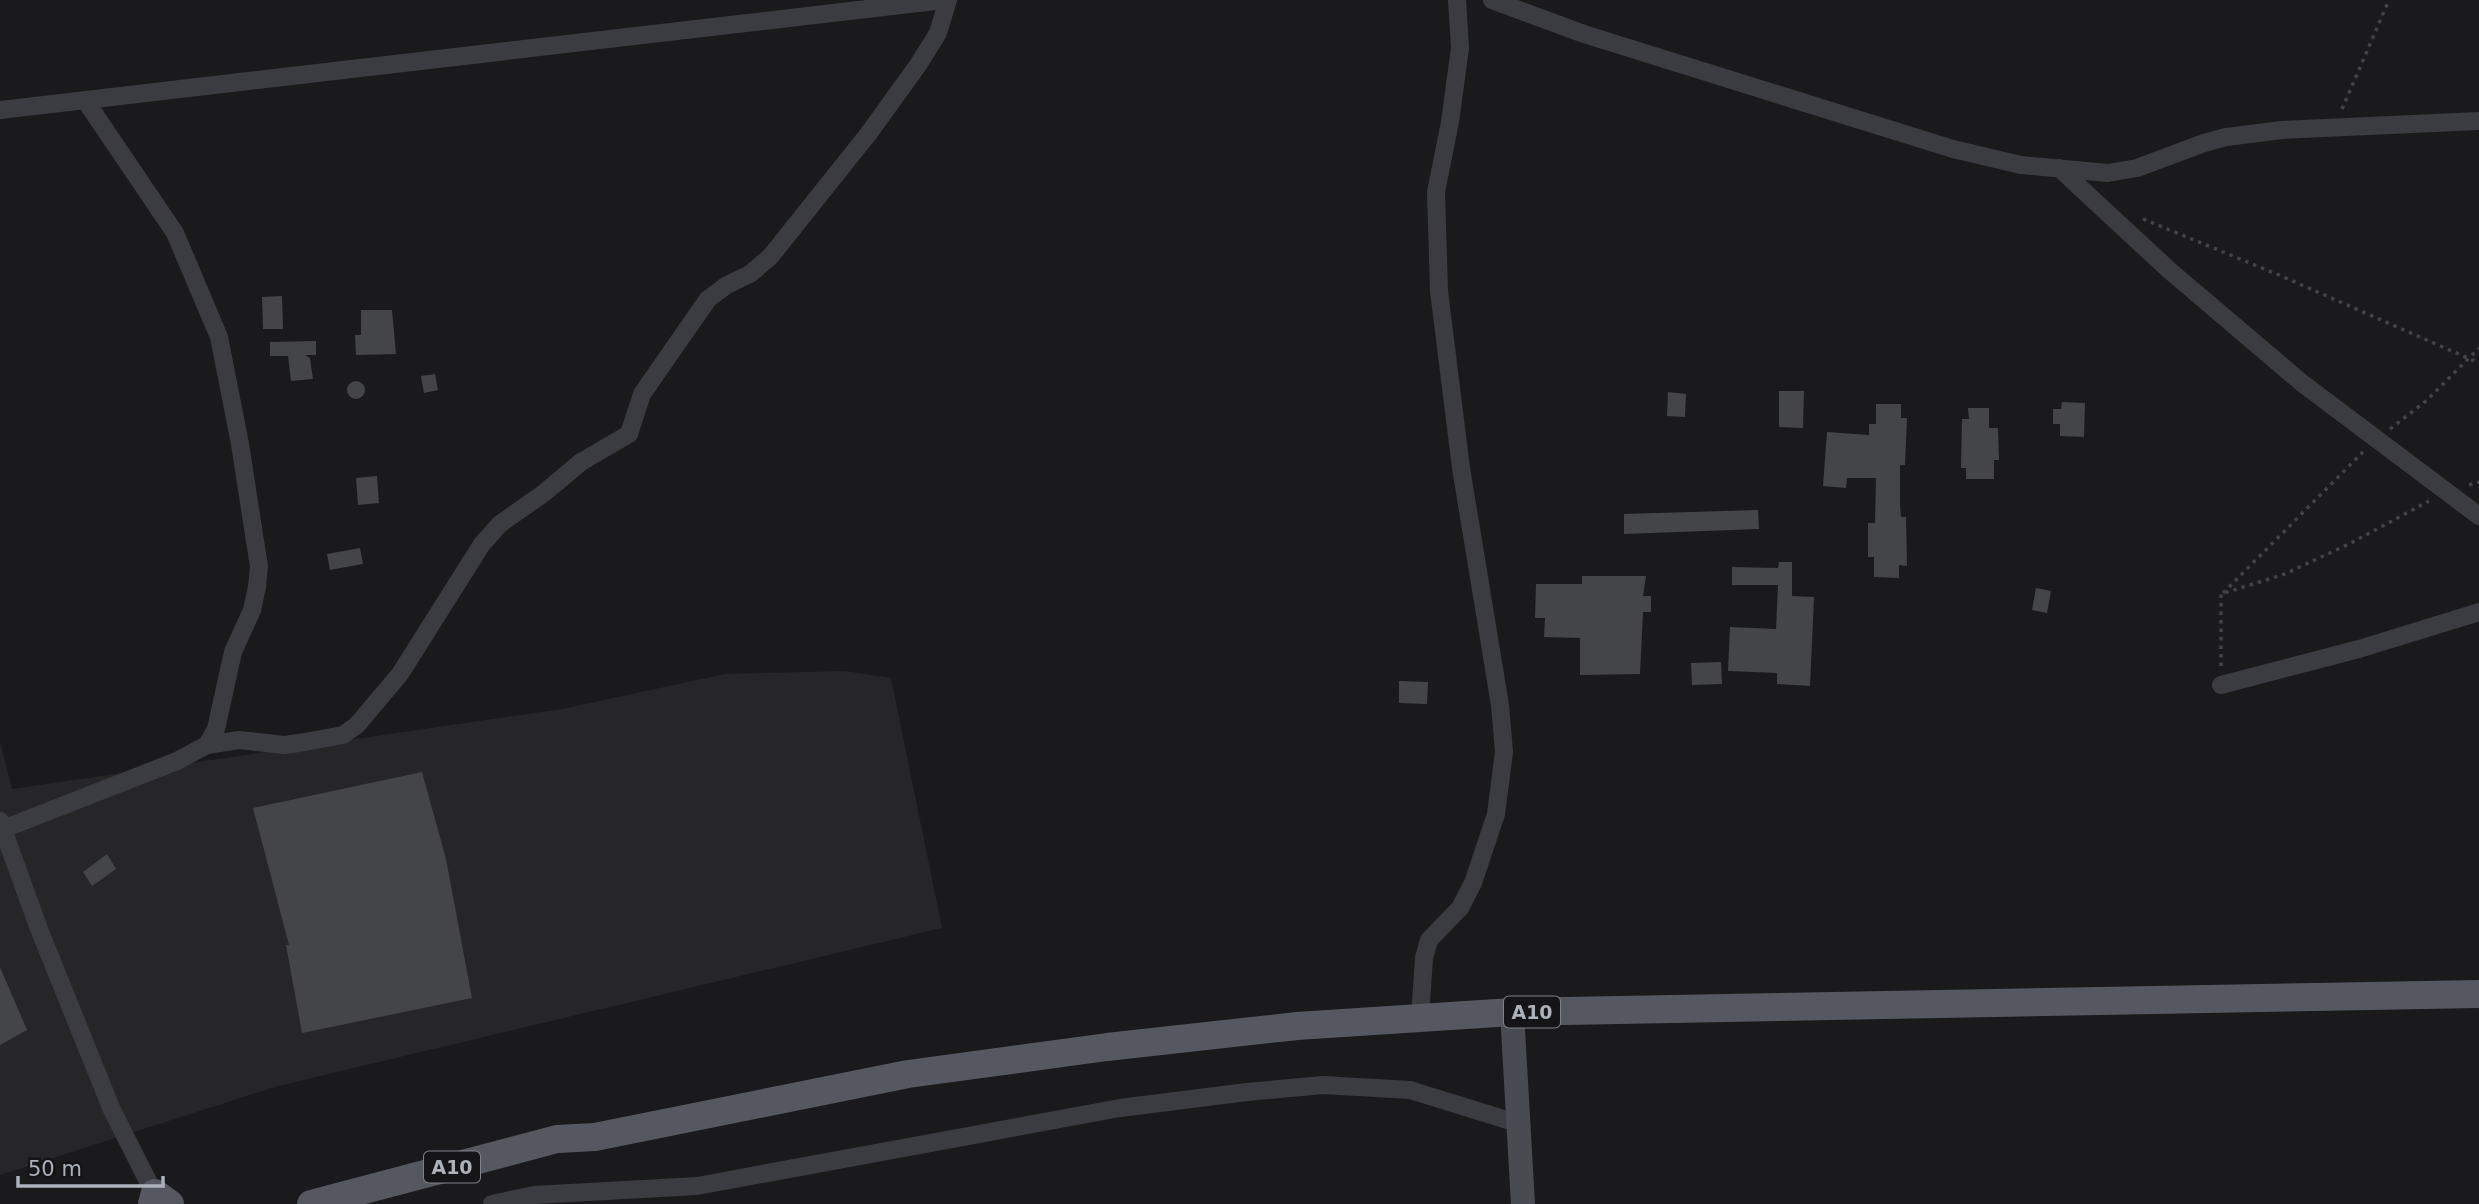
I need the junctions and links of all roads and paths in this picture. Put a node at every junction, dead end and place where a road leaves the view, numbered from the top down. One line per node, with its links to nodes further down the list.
1 (946, 0): 5 (street); 21 (street)
2 (1457, 0): 25 (street)
3 (1492, 0): 9 (street)
4 (2389, 0): 8 (path)
5 (85, 100): 6 (street); 21 (street)
6 (0, 110)
7 (2479, 121): 8 (street)
8 (2335, 127): 9 (street)
9 (2059, 168): 14 (street)
10 (2141, 219): 12 (path)
11 (2479, 348): 12 (path)
12 (2467, 358): 13 (path); 14 (path)
13 (2479, 363)
14 (2376, 439): 16 (street); 18 (path)
15 (2479, 482): 16 (path)
16 (2446, 492): 17 (street); 18 (path)
17 (2479, 516)
18 (2221, 594): 20 (path)
19 (2479, 612): 20 (street)
20 (2221, 685)
21 (207, 745): 22 (street)
22 (1, 825): 28 (street)
23 (2479, 994): 24 (main road, A10)
24 (1512, 1012): 25 (main road, A10); 26 (street)
25 (1420, 1017): 27 (main road, A10)
26 (1520, 1124): 31 (street); 32 (street)
27 (595, 1137): 29 (main road, A10); 30 (main road, A10)
28 (159, 1201)
29 (311, 1204)
30 (377, 1204)
31 (492, 1204)
32 (1523, 1204)

